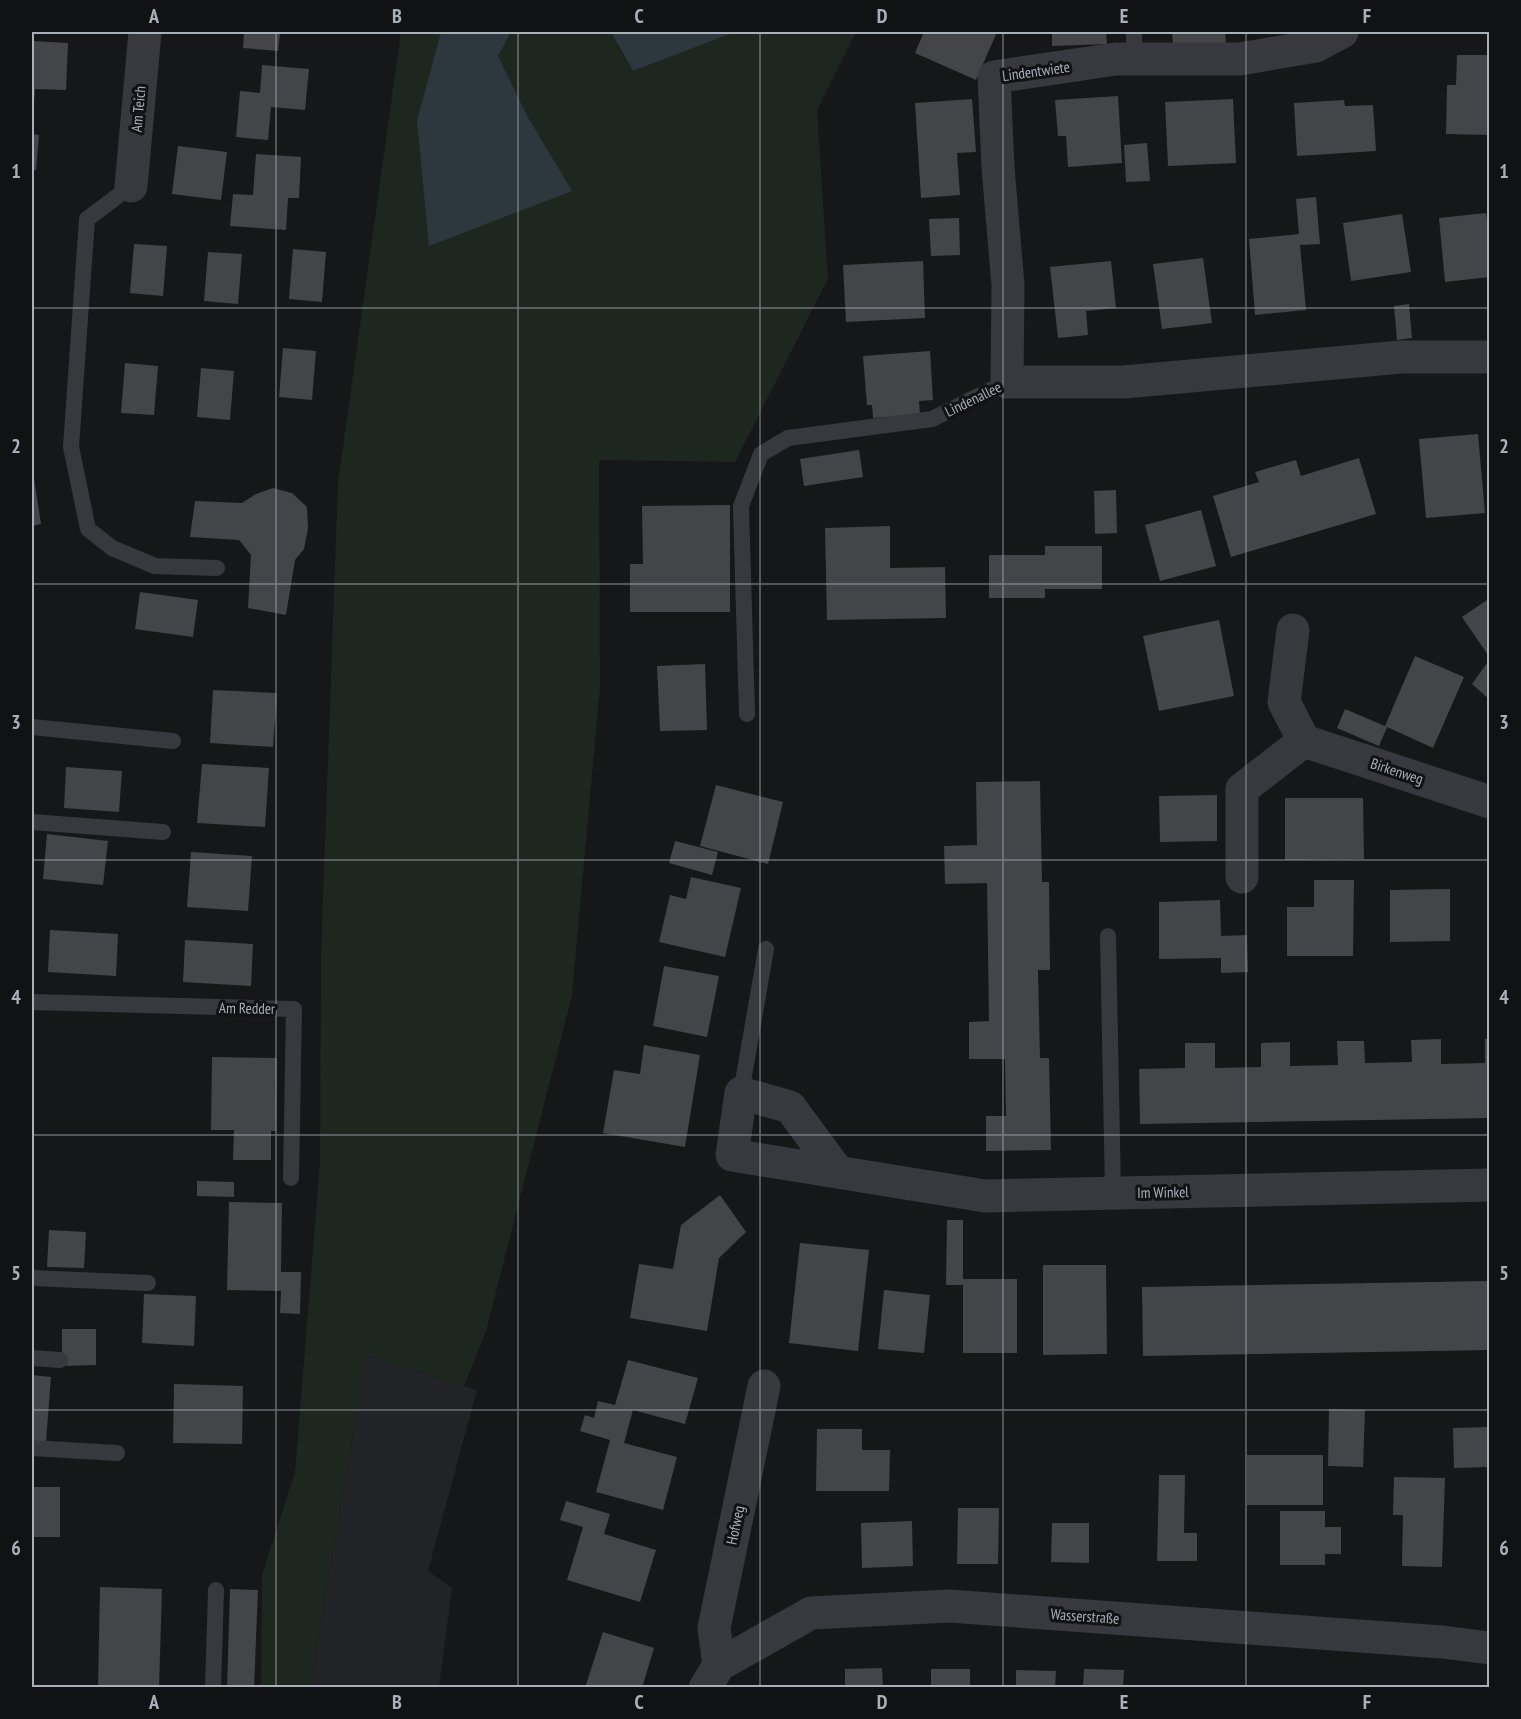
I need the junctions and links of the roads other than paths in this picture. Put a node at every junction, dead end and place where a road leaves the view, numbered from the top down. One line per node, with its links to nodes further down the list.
1 (145, 32): 4 (street, Am Teich)
2 (1342, 32): 3 (street, Lindentwiete)
3 (1134, 45): 6 (street, Lindentwiete)
4 (131, 186): 7 (lane)
5 (1490, 357): 6 (street, Lindenallee)
6 (1007, 382): 9 (lane, Lindenallee)
7 (217, 568)
8 (1293, 630): 12 (street)
9 (747, 714)
10 (32, 728): 11 (lane)
11 (173, 741)
12 (1304, 741): 13 (street, Birkenweg); 16 (street)
13 (1490, 802)
14 (32, 822): 15 (lane)
15 (163, 832)
16 (1242, 877)
17 (1108, 936): 24 (lane)
18 (766, 950): 20 (lane)
19 (32, 1002): 22 (lane, Am Redder)
20 (741, 1093): 21 (street); 21 (street, Im Winkel)
21 (838, 1172): 24 (street, Im Winkel)
22 (291, 1178)
23 (1490, 1185): 24 (street, Im Winkel)
24 (1113, 1193)
25 (32, 1278): 26 (lane)
26 (148, 1283)
27 (32, 1358): 28 (lane)
28 (60, 1360)
29 (764, 1386): 34 (street, Hofweg)
30 (32, 1448): 31 (lane)
31 (117, 1453)
32 (216, 1590): 35 (lane)
33 (1490, 1648): 34 (street, Wasserstraße)
34 (712, 1676)
35 (213, 1688)

